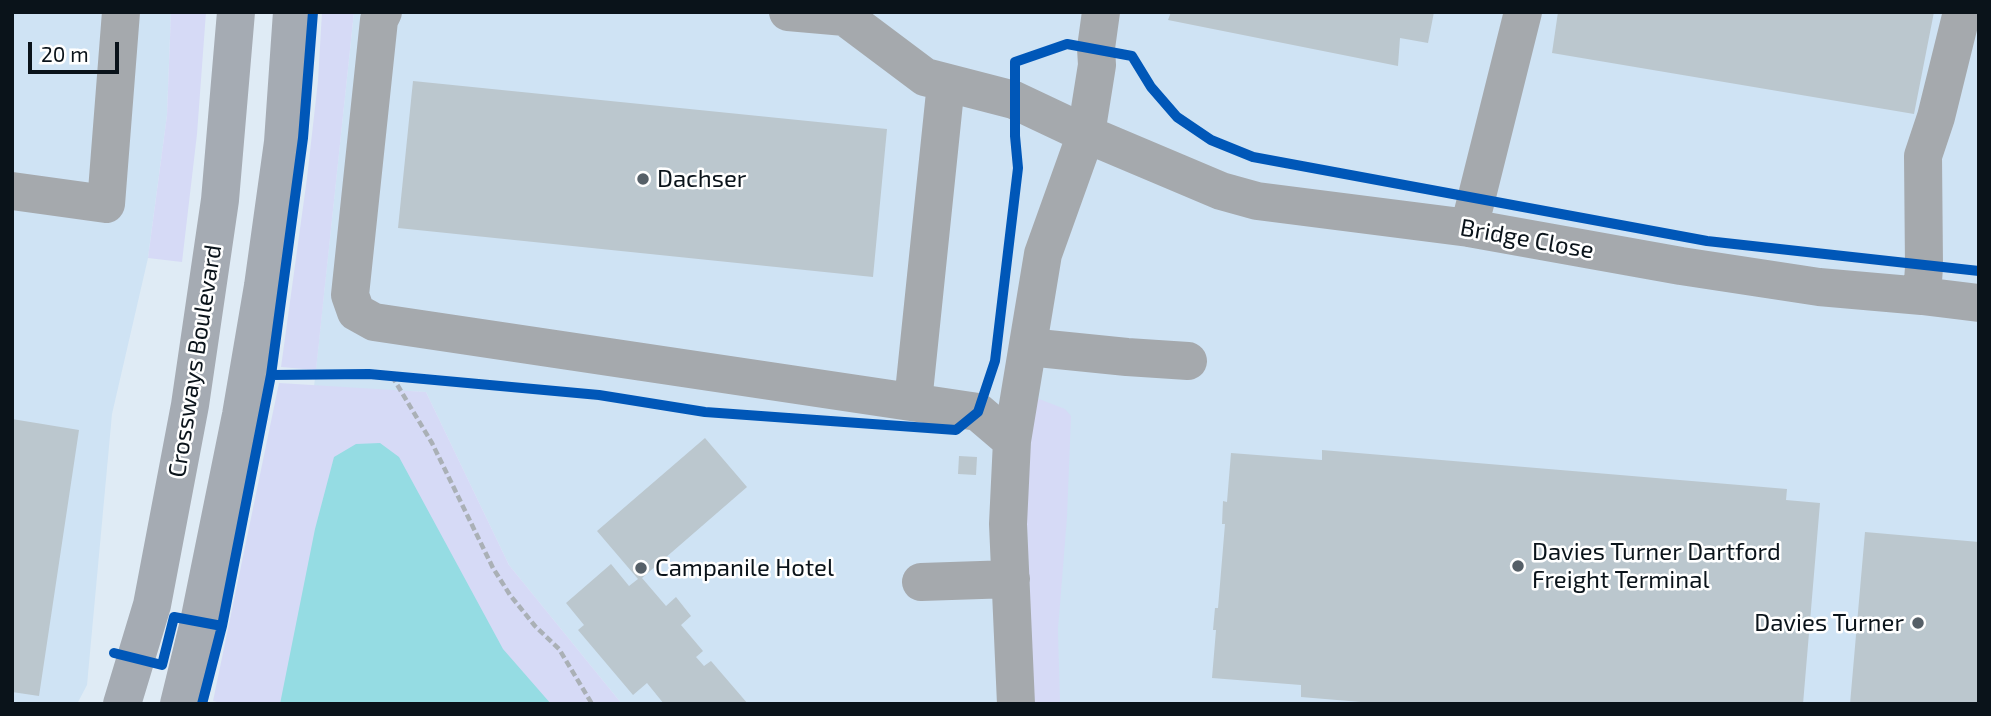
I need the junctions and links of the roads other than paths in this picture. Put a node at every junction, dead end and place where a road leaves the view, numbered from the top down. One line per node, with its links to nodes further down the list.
1 (121, 12): 11 (street)
2 (236, 12): 21 (main road, Crossways Boulevard)
3 (292, 12): 22 (main road, Crossways Boulevard)
4 (383, 12): 17 (street)
5 (788, 12): 9 (street, Bridge Close)
6 (1101, 12): 10 (street)
7 (1523, 12): 12 (street)
8 (1962, 12): 13 (street)
9 (946, 83): 10 (street, Bridge Close); 17 (street)
10 (1086, 134): 12 (street, Bridge Close); 15 (street)
11 (12, 191)
12 (1469, 228): 13 (street, Bridge Close)
13 (1922, 296): 14 (street, Bridge Close)
14 (1979, 303)
15 (1028, 347): 16 (street); 18 (street)
16 (1188, 361)
17 (913, 402): 18 (street)
18 (1012, 441): 19 (street)
19 (1011, 579): 20 (street); 23 (street)
20 (921, 582)
21 (122, 704)
22 (179, 704)
23 (1016, 704)

